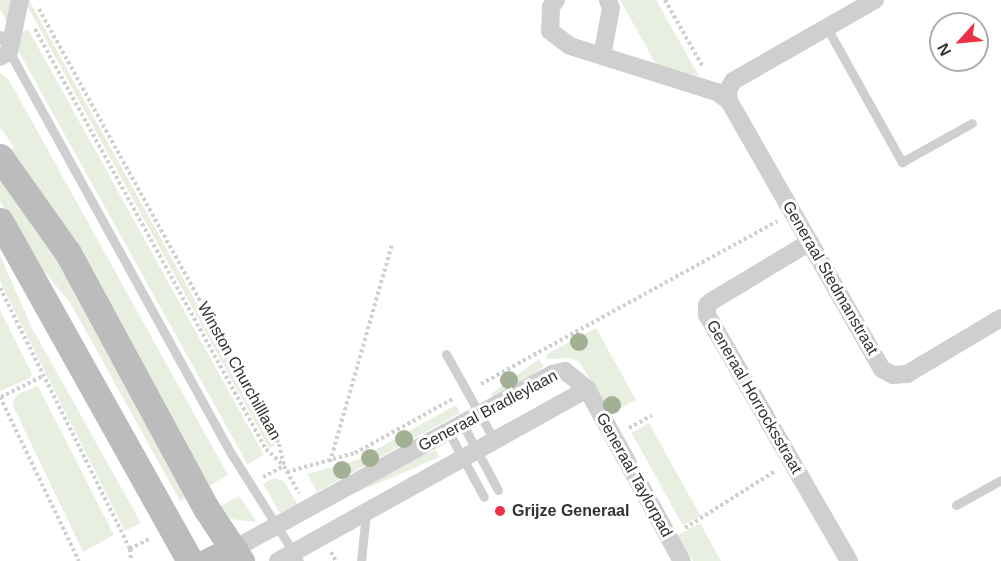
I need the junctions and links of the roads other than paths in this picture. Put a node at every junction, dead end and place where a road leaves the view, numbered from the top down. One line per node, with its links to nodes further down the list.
1 (556, 0): 8 (street)
2 (608, 0): 8 (street)
3 (875, 0): 5 (street)
4 (25, 1): 7 (street)
5 (827, 28): 9 (street); 10 (lane)
6 (0, 35): 7 (lane)
7 (5, 54): 26 (lane)
8 (602, 56): 9 (street)
9 (723, 96): 13 (street, Generaal Stedmanstraat)
10 (972, 123)
11 (0, 157): 27 (main road)
12 (0, 221): 29 (main road)
13 (810, 242): 14 (street, Generaal Stedmanstraat); 33 (street, Generaal Horrocksstraat)
14 (1001, 318)
15 (446, 354): 17 (lane)
16 (587, 389): 17 (street, Generaal Bradleylaan); 19 (street, Generaal Bradleylaan); 32 (street, Generaal Taylorpad)
17 (479, 413): 18 (street, Generaal Bradleylaan); 19 (lane)
18 (455, 427): 20 (lane); 20 (lane); 26 (street, Generaal Bradleylaan)
19 (494, 440): 20 (street, Generaal Bradleylaan)
20 (469, 454): 22 (lane); 23 (lane); 25 (street, Generaal Bradleylaan)
21 (1001, 480): 24 (lane)
22 (498, 490)
23 (484, 497)
24 (956, 505)
25 (366, 511): 28 (street, Generaal Bradleylaan); 31 (lane)
26 (276, 527): 27 (street, Generaal Bradleylaan); 28 (lane)
27 (238, 555): 30 (main road)
28 (290, 558)
29 (190, 561)
30 (209, 561)
31 (362, 561)
32 (682, 561)
33 (849, 561)

